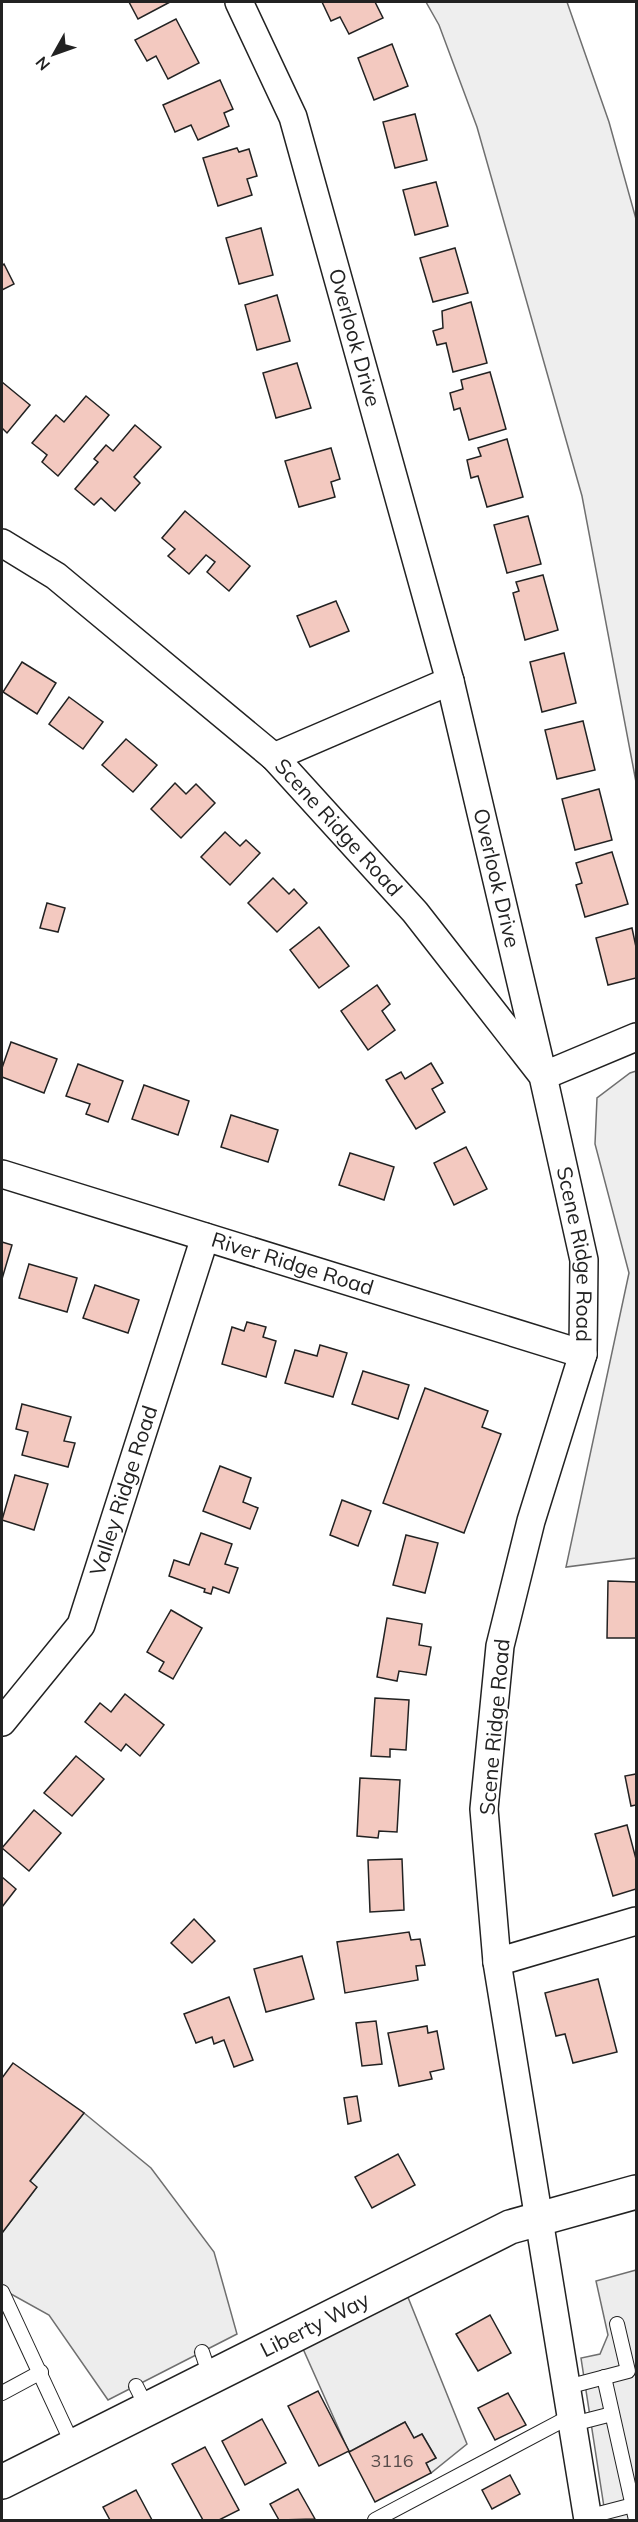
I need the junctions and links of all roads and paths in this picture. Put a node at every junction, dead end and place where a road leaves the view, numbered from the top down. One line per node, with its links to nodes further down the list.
1 (239, 2): 3 (street, Overlook Drive)
2 (2, 543): 4 (street, Scene Ridge Road)
3 (450, 681): 4 (street); 6 (street, Overlook Drive)
4 (274, 757): 6 (street, Scene Ridge Road)
5 (636, 1037): 6 (street)
6 (543, 1076): 9 (street, Scene Ridge Road)
7 (2, 1174): 8 (street, River Ridge Road)
8 (205, 1237): 9 (street, River Ridge Road); 10 (street, Valley Ridge Road)
9 (583, 1354): 12 (street, Scene Ridge Road)
10 (2, 1722)
11 (636, 1922): 12 (street)
12 (497, 1962): 14 (street, Scene Ridge Road)
13 (636, 2192): 14 (street, Liberty Way)
14 (539, 2219): 19 (street, Scene Ridge Road); 23 (street, Liberty Way)
15 (2, 2292): 17 (lane)
16 (617, 2324): 18 (lane)
17 (40, 2372): 20 (lane); 23 (lane)
18 (604, 2377): 19 (lane); 21 (lane)
19 (567, 2386): 22 (street, Scene Ridge Road)
20 (2, 2393)
21 (612, 2414): 22 (lane); 25 (lane)
22 (572, 2420): 26 (street, Scene Ridge Road); 27 (lane)
23 (73, 2445): 24 (street, Liberty Way)
24 (2, 2482)
25 (633, 2505): 26 (lane); 28 (lane)
26 (587, 2519)
27 (375, 2520)
28 (636, 2520)

